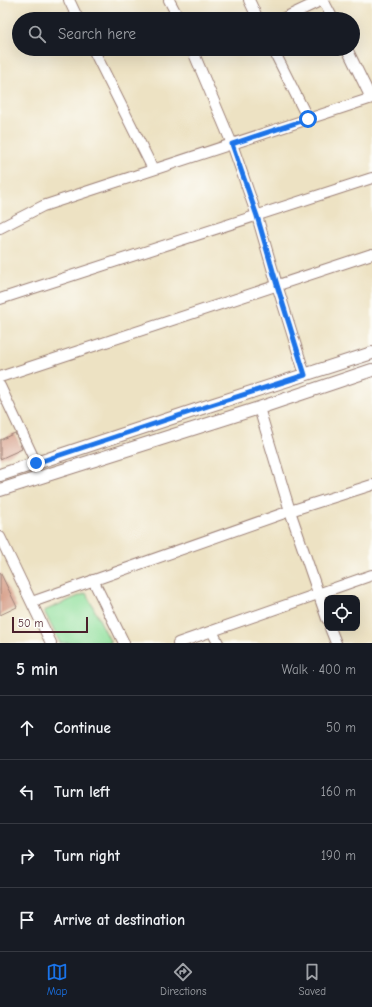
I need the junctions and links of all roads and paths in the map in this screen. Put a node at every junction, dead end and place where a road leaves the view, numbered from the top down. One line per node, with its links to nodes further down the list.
1 (69, 0): 5 (street)
2 (169, 0): 6 (street)
3 (249, 0): 7 (street)
4 (323, 0): 8 (street); 9 (street)
5 (75, 12)
6 (175, 12)
7 (255, 12)
8 (297, 12)
9 (329, 12)
10 (96, 56): 17 (street)
11 (195, 56): 16 (street)
12 (276, 56): 15 (street)
13 (350, 56): 14 (street)
14 (371, 98): 15 (street)
15 (308, 119): 16 (street)
16 (232, 144): 17 (street); 19 (street)
17 (153, 169): 20 (street)
18 (372, 178): 19 (street)
19 (257, 216): 22 (street); 23 (street)
20 (0, 228)
21 (372, 254): 22 (street)
22 (277, 285): 27 (street); 28 (street)
23 (0, 299)
24 (372, 354): 25 (street)
25 (358, 358): 26 (street); 27 (street)
26 (368, 372): 30 (street)
27 (305, 375): 31 (street)
28 (0, 377)
29 (0, 386): 31 (street)
30 (259, 408): 34 (street); 35 (street)
31 (36, 463): 32 (street)
32 (0, 475)
33 (372, 485): 35 (street)
34 (0, 490)
35 (290, 512): 38 (street); 39 (street)
36 (0, 538): 40 (street)
37 (372, 575): 39 (street)
38 (94, 580): 40 (street); 45 (street)
39 (318, 593): 41 (street); 42 (street)
40 (32, 602): 44 (street)
41 (324, 610)
42 (212, 631): 46 (street); 47 (street)
43 (331, 631): 48 (street)
44 (51, 643)
45 (124, 643)
46 (178, 643)
47 (218, 643)
48 (336, 643)

